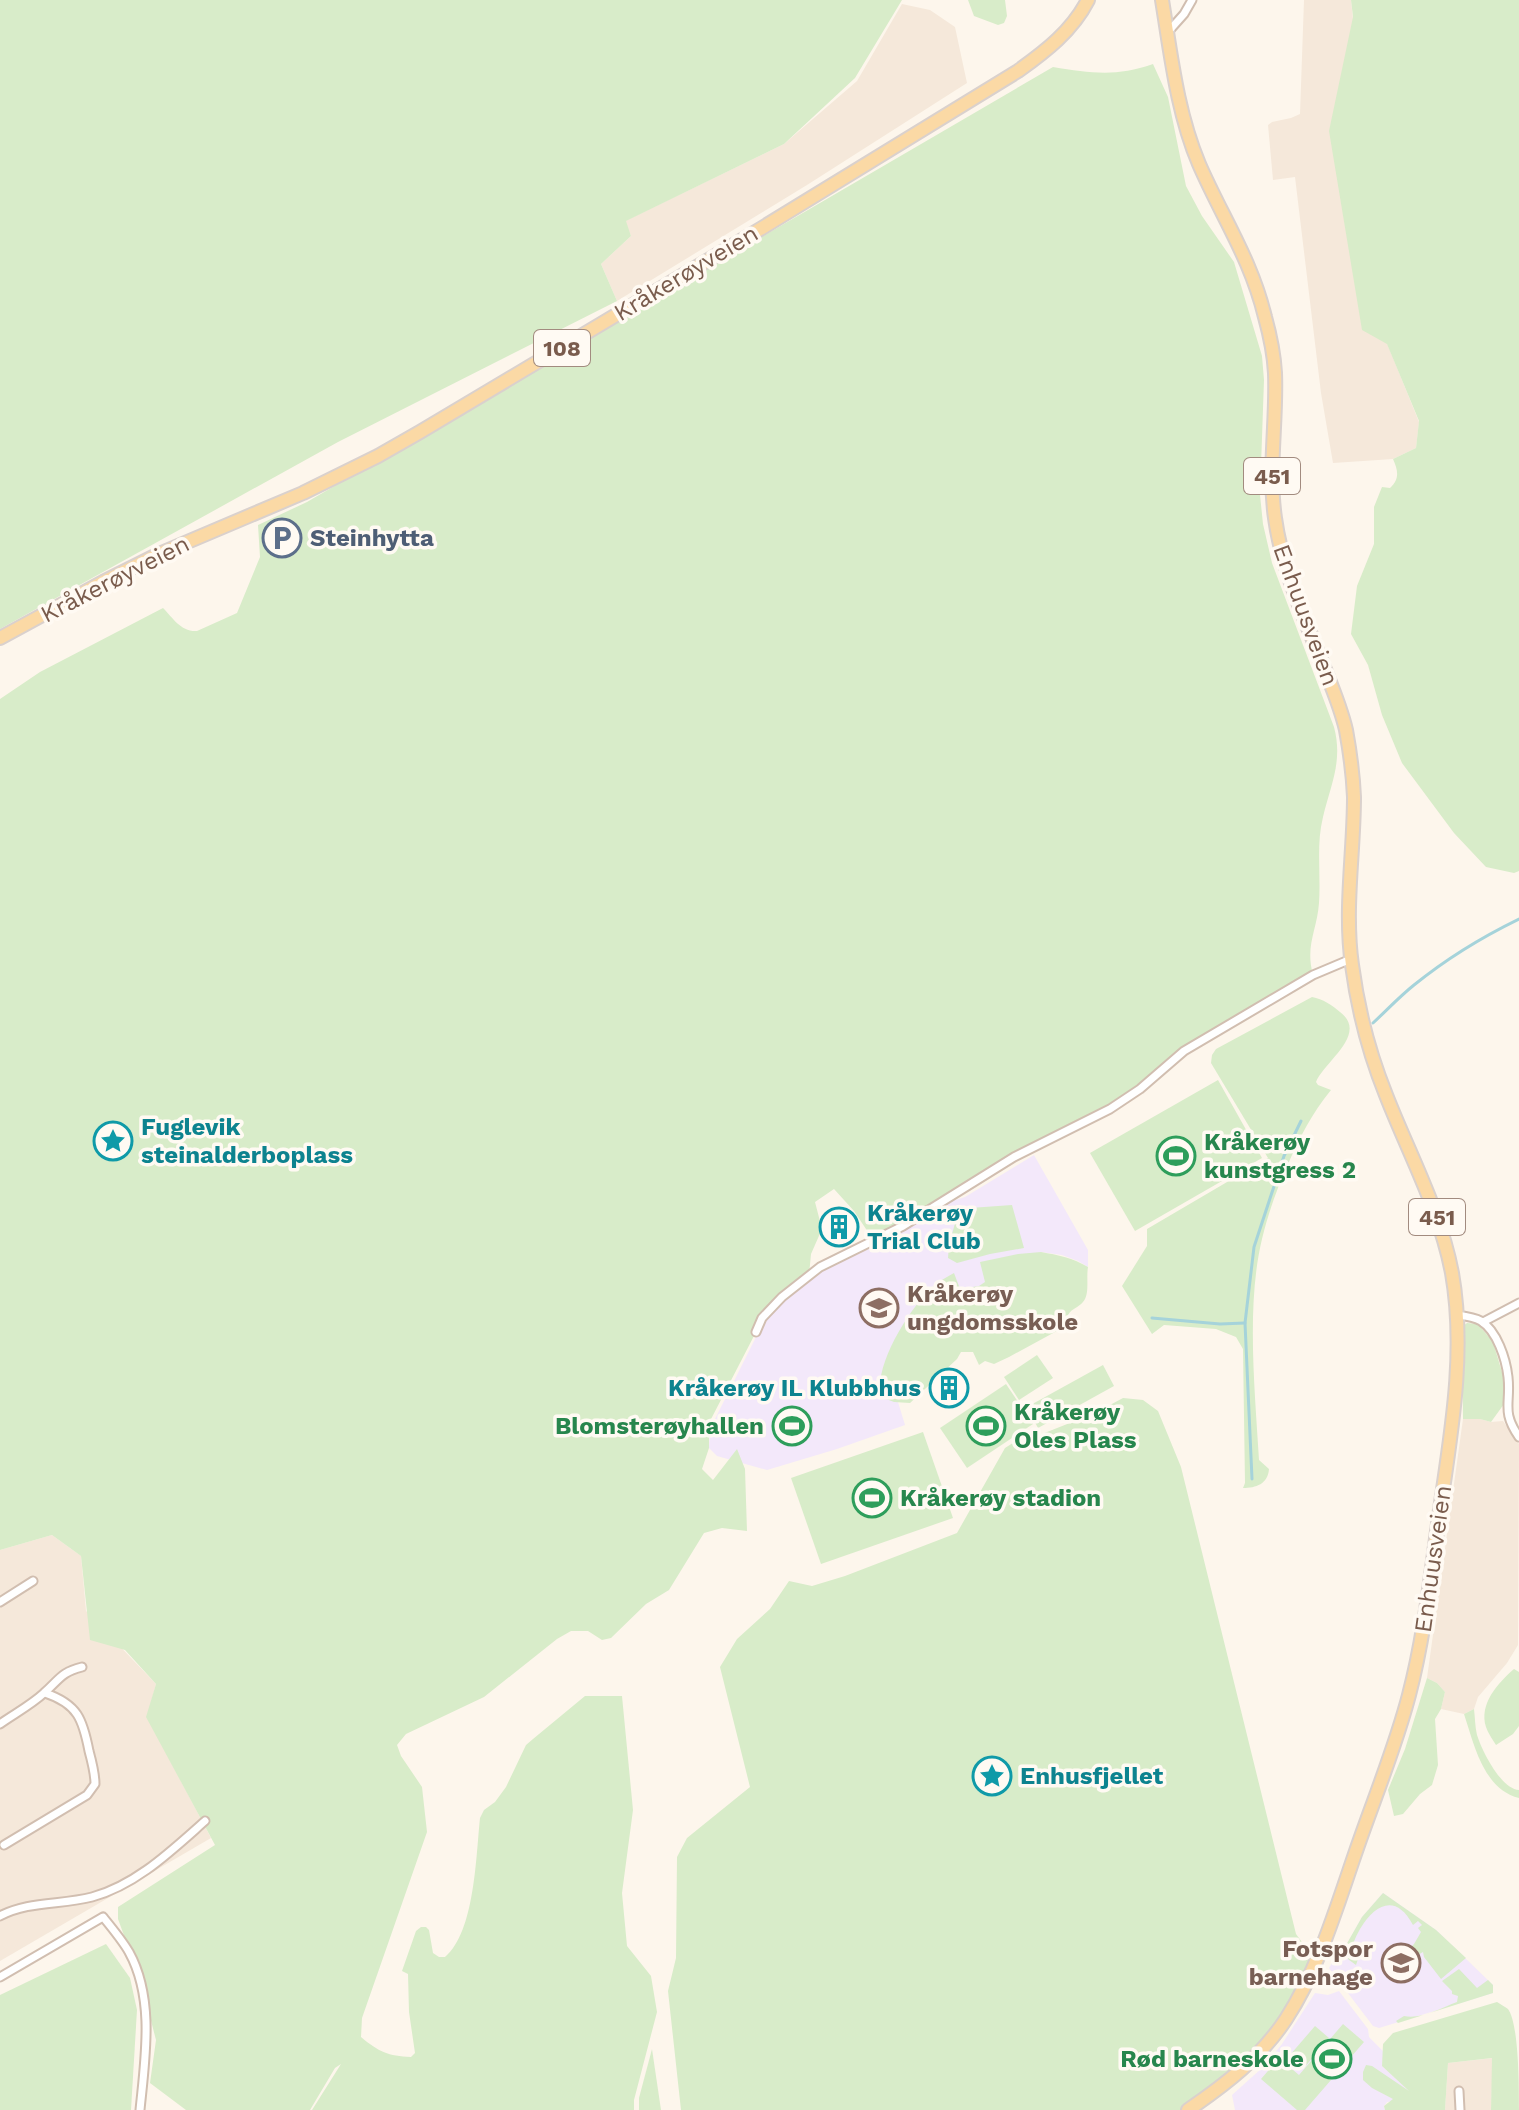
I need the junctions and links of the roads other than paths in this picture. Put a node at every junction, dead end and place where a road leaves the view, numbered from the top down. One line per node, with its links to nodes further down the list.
1 (1088, 0): 5 (main road, Kråkerøyveien / 108)
2 (1162, 0): 4 (main road, Enhuusveien / 451)
3 (1192, 0): 4 (street)
4 (1167, 33): 6 (main road, Enhuusveien / 451)
5 (0, 638)
6 (1351, 959): 8 (main road, Enhuusveien / 451); 10 (street)
7 (1519, 1303): 9 (street)
8 (1457, 1315): 9 (street); 23 (main road, Enhuusveien / 451)
9 (1483, 1322): 11 (street)
10 (756, 1332)
11 (1519, 1437)
12 (33, 1581): 13 (street)
13 (0, 1602)
14 (82, 1667): 15 (street)
15 (45, 1693): 16 (street); 18 (street)
16 (0, 1724)
17 (205, 1821): 19 (street)
18 (4, 1845)
19 (0, 1916)
20 (0, 1977): 22 (street)
21 (1459, 2091): 24 (street)
22 (140, 2110)
23 (1188, 2110)
24 (1460, 2110)

